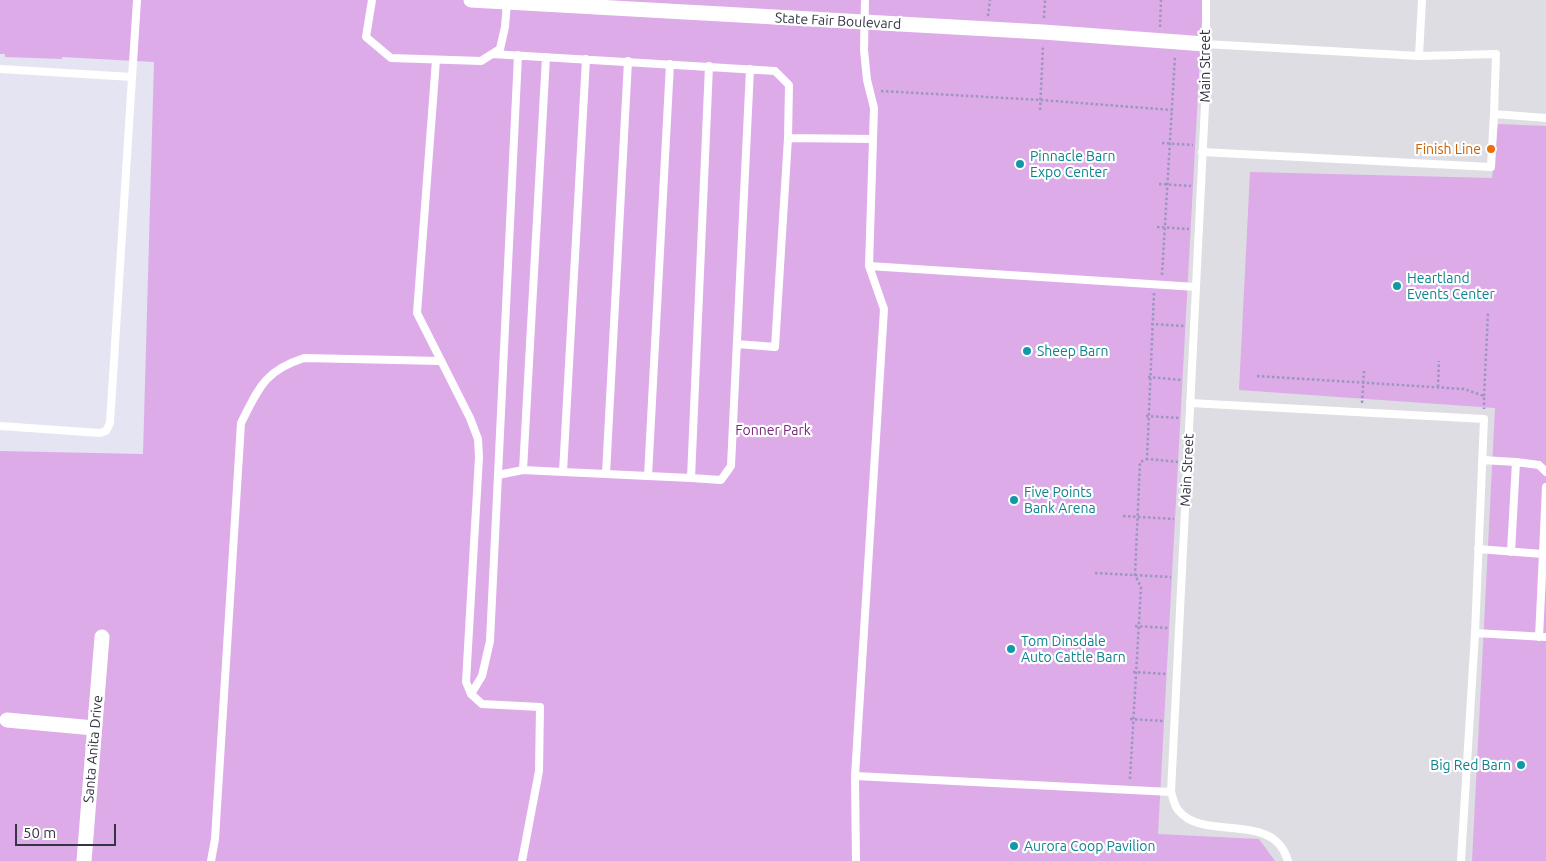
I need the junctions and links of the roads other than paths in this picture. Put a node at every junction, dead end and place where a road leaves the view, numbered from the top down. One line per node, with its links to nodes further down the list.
1 (137, 0): 21 (lane)
2 (372, 0): 15 (lane)
3 (471, 0): 7 (street, State Fair Boulevard)
4 (865, 0): 8 (lane)
5 (1206, 0): 9 (lane, Main Street)
6 (1422, 0): 12 (lane)
7 (507, 2): 8 (street, State Fair Boulevard); 10 (lane)
8 (864, 22): 9 (street, State Fair Boulevard); 25 (lane)
9 (1204, 44): 12 (lane); 26 (lane, Main Street)
10 (492, 54): 11 (lane); 15 (lane)
11 (518, 55): 13 (lane); 39 (lane)
12 (1418, 56): 22 (lane)
13 (546, 57): 14 (lane); 35 (lane)
14 (586, 59): 16 (lane); 36 (lane)
15 (436, 60): 30 (lane)
16 (628, 61): 17 (lane); 38 (lane)
17 (670, 64): 18 (lane); 40 (lane)
18 (709, 66): 20 (lane); 41 (lane)
19 (0, 69): 21 (lane)
20 (750, 69): 24 (lane); 29 (lane)
21 (132, 77): 32 (lane)
22 (1494, 114): 23 (lane); 26 (lane)
23 (1546, 118)
24 (788, 138): 25 (lane); 29 (lane)
25 (873, 139): 27 (lane)
26 (1202, 149): 28 (lane, Main Street)
27 (869, 266): 28 (lane); 53 (lane)
28 (1196, 287): 31 (lane, Main Street)
29 (737, 344): 41 (lane)
30 (441, 361): 50 (lane); 56 (lane)
31 (1190, 403): 33 (lane); 54 (lane, Main Street)
32 (0, 426)
33 (1482, 460): 34 (lane); 44 (lane)
34 (1516, 462): 37 (lane); 45 (lane)
35 (523, 470): 36 (lane); 39 (lane)
36 (563, 472): 38 (lane)
37 (1546, 472)
38 (606, 474): 40 (lane)
39 (498, 475): 50 (lane)
40 (648, 476): 41 (lane)
41 (691, 478)
42 (1546, 487): 43 (lane)
43 (1545, 532): 46 (lane)
44 (1478, 549): 45 (lane); 47 (lane)
45 (1511, 552): 46 (lane)
46 (1543, 554): 49 (lane)
47 (1475, 633): 49 (lane); 60 (lane)
48 (102, 636): 52 (street, Santa Anita Drive)
49 (1543, 637)
50 (471, 694): 57 (lane)
51 (8, 720): 52 (street)
52 (94, 728): 55 (street, Santa Anita Drive)
53 (855, 776): 54 (lane); 58 (lane)
54 (1171, 792): 59 (lane)
55 (84, 861)
56 (211, 861)
57 (522, 861)
58 (856, 861)
59 (1288, 861)
60 (1461, 861)

